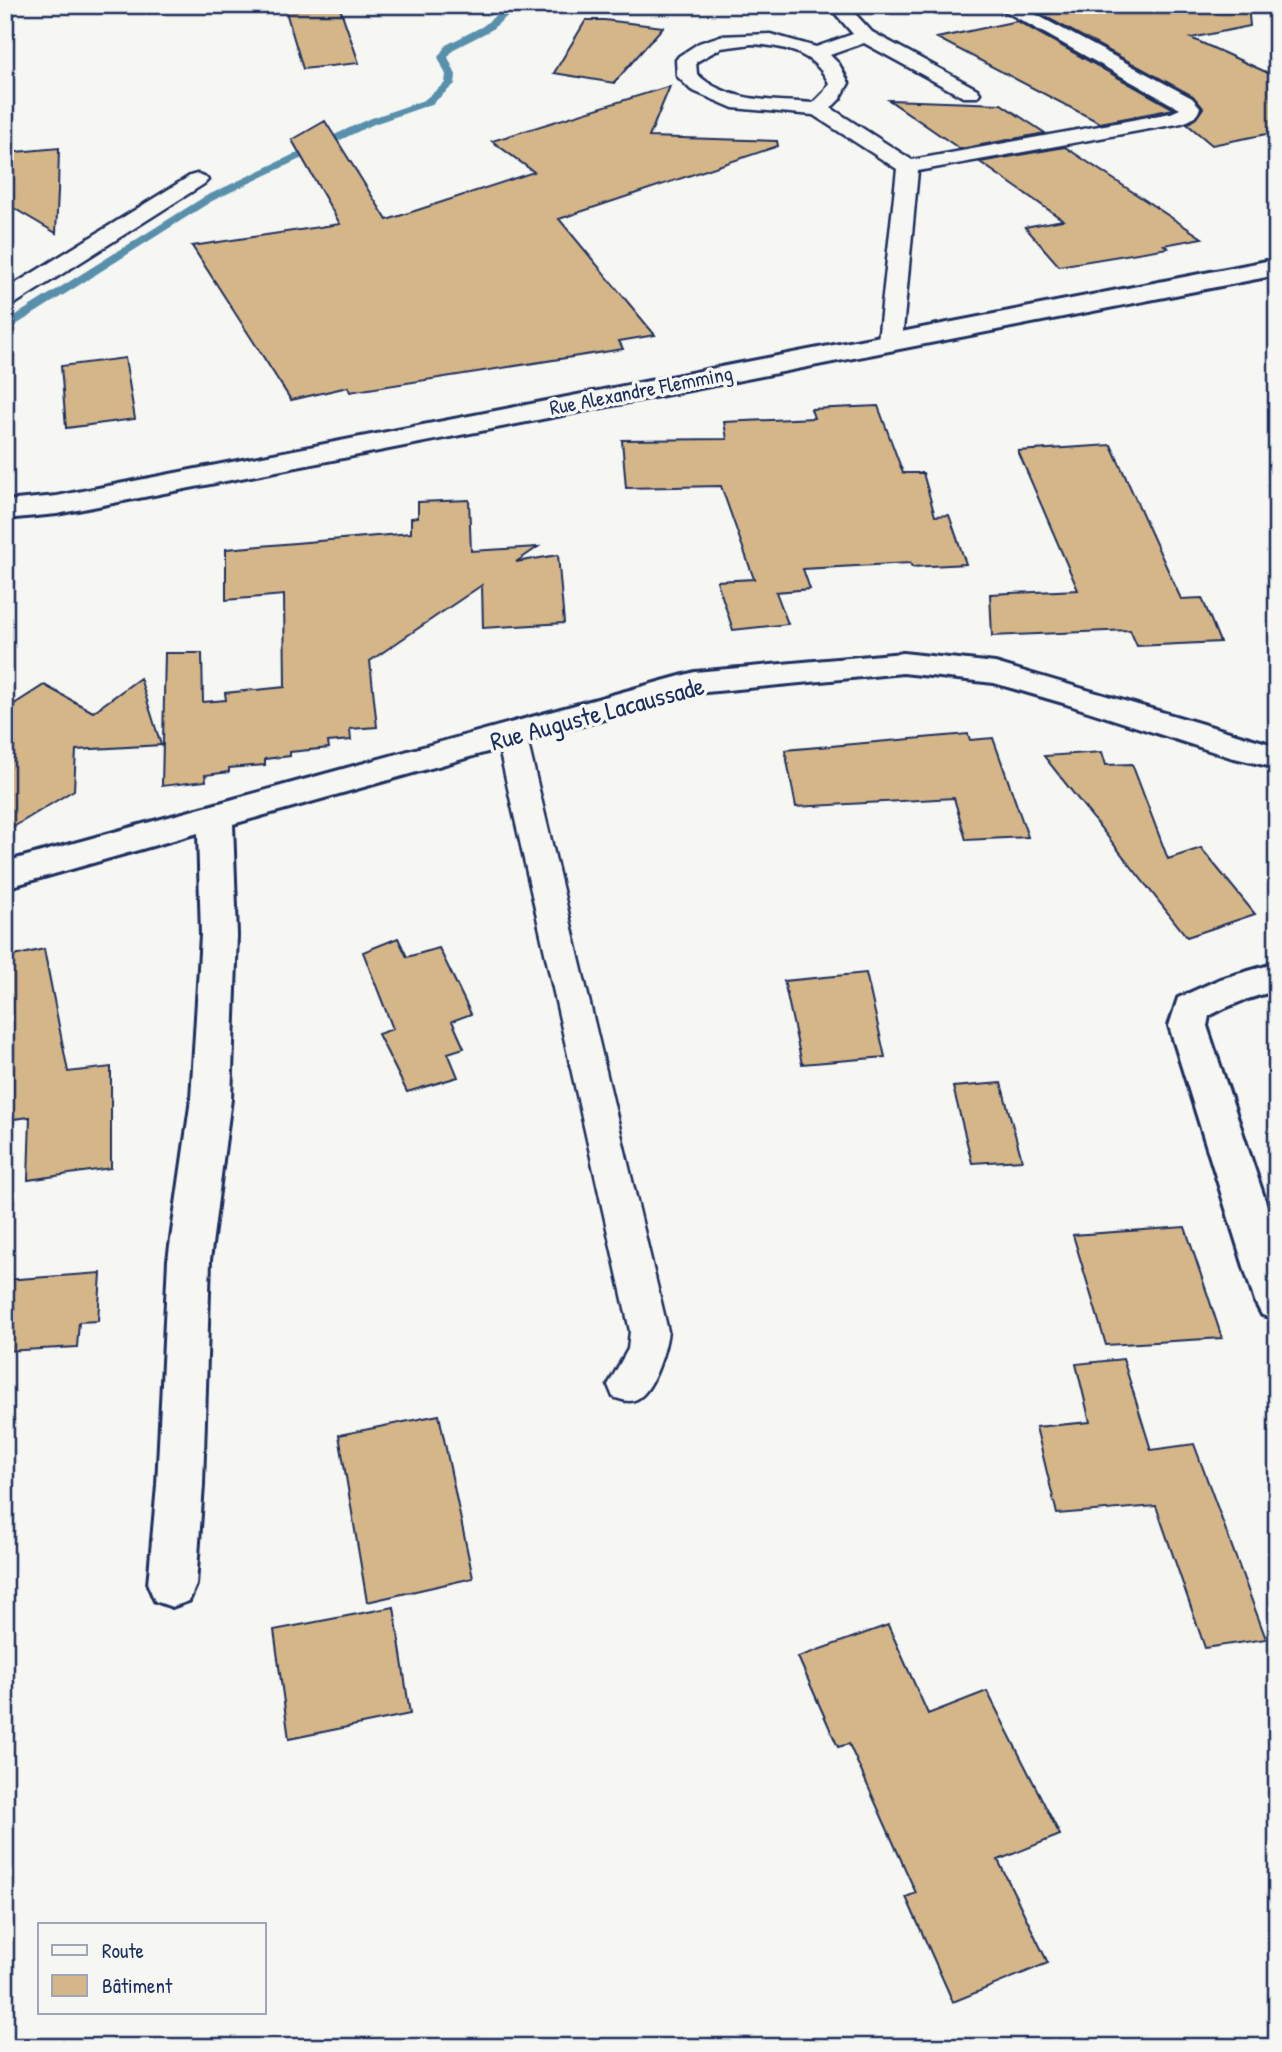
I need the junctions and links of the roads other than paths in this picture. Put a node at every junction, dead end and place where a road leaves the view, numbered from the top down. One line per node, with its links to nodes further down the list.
1 (837, 5): 3 (lane)
2 (1003, 5): 7 (lane)
3 (865, 36): 4 (lane); 5 (lane)
4 (815, 54): 6 (lane); 6 (lane)
5 (970, 93)
6 (818, 110): 7 (lane)
7 (908, 167): 11 (lane)
8 (197, 180): 10 (lane)
9 (1277, 267): 11 (street, Rue Alexandre Flemming)
10 (5, 300)
11 (890, 341): 12 (street, Rue Alexandre Flemming)
12 (5, 510)
13 (512, 734): 14 (street, Rue Auguste Lacaussade); 15 (street, Rue Auguste Lacaussade); 19 (lane)
14 (1277, 757)
15 (215, 817): 16 (street, Rue Auguste Lacaussade); 20 (street)
16 (5, 875)
17 (1277, 978): 18 (street)
18 (1277, 1302)
19 (627, 1385)
20 (172, 1585)

